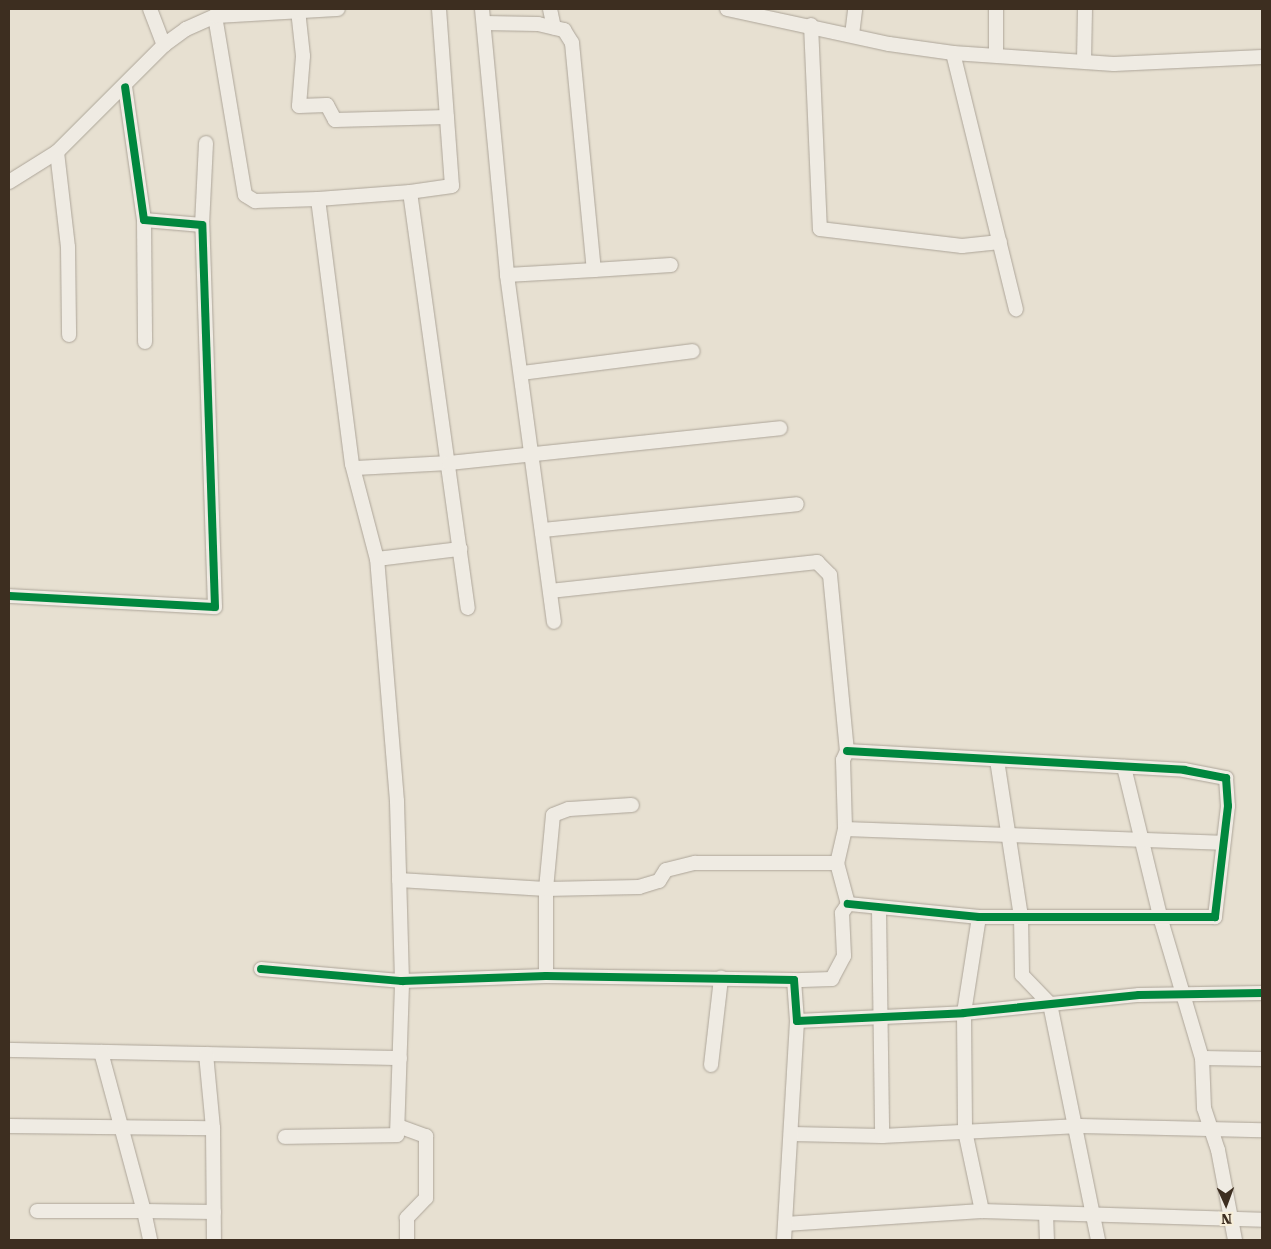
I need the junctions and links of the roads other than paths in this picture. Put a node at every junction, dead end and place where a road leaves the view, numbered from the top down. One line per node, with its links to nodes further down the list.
1 (150, 9): 17 (street)
2 (332, 9): 3 (street); 11 (street)
3 (338, 9)
4 (439, 9): 23 (street)
5 (482, 9): 13 (street)
6 (550, 9): 15 (street)
7 (727, 9): 14 (street)
8 (855, 9): 16 (street)
9 (996, 9): 18 (street)
10 (1084, 9): 21 (street)
11 (298, 10): 12 (street); 23 (street)
12 (209, 14): 17 (street); 28 (street)
13 (484, 23): 15 (street); 34 (street)
14 (811, 25): 16 (street); 31 (street)
15 (554, 28): 33 (street)
16 (852, 35): 19 (street)
17 (164, 45): 22 (street)
18 (996, 52): 19 (street); 21 (street)
19 (953, 53): 31 (street)
20 (1262, 57): 21 (street)
21 (1084, 61)
22 (125, 87): 25 (street); 29 (street)
23 (447, 117): 27 (street)
24 (206, 143): 30 (street)
25 (57, 152): 26 (street); 36 (street)
26 (9, 182)
27 (410, 192): 28 (street); 42 (street)
28 (318, 199): 43 (street)
29 (144, 220): 30 (street); 37 (street)
30 (202, 224): 49 (street)
31 (1000, 242): 35 (street)
32 (671, 265): 33 (street)
33 (594, 270): 34 (street)
34 (507, 276): 39 (street)
35 (1016, 309)
36 (68, 335)
37 (144, 342)
38 (693, 351): 39 (street)
39 (522, 372): 41 (street)
40 (780, 428): 41 (street)
41 (532, 452): 42 (street); 45 (street)
42 (448, 463): 43 (street); 46 (street)
43 (356, 468): 47 (street)
44 (797, 504): 45 (street)
45 (543, 530): 48 (street)
46 (460, 549): 47 (street); 50 (street)
47 (377, 559): 61 (street)
48 (550, 591): 51 (street); 52 (street)
49 (9, 596)
50 (468, 608)
51 (554, 622)
52 (847, 751): 53 (street); 56 (street)
53 (996, 760): 54 (street); 57 (street)
54 (1124, 768): 58 (street); 59 (street)
55 (632, 805): 62 (street)
56 (845, 829): 57 (street); 60 (street)
57 (1010, 836): 58 (street); 65 (street)
58 (1141, 842): 59 (street); 67 (street)
59 (1221, 843): 67 (street)
60 (837, 863): 62 (street); 63 (street)
61 (400, 880): 62 (street); 72 (street)
62 (546, 889): 69 (street)
63 (848, 904): 64 (street); 71 (street)
64 (879, 909): 66 (street); 77 (street)
65 (1022, 916): 66 (street); 67 (street); 75 (street)
66 (979, 917): 76 (street)
67 (1160, 920): 74 (street)
68 (261, 969): 72 (street)
69 (546, 976): 70 (street); 72 (street)
70 (721, 978): 71 (street); 85 (street)
71 (794, 980): 78 (street)
72 (402, 981): 82 (street)
73 (1262, 992): 74 (street)
74 (1182, 994): 75 (street); 83 (street)
75 (1050, 1004): 76 (street); 88 (street)
76 (964, 1013): 77 (street); 93 (street)
77 (878, 1014): 78 (street); 95 (street)
78 (797, 1021): 94 (street)
79 (9, 1050): 80 (street)
80 (101, 1052): 81 (street); 89 (street)
81 (206, 1054): 82 (street); 90 (street)
82 (400, 1058): 87 (street)
83 (1202, 1058): 84 (street); 91 (street)
84 (1262, 1059)
85 (712, 1065)
86 (9, 1126): 89 (street)
87 (398, 1126): 96 (street); 108 (street)
88 (1073, 1126): 91 (street); 93 (street); 102 (street)
89 (122, 1127): 90 (street); 97 (street)
90 (213, 1128): 100 (street)
91 (1212, 1130): 92 (street); 103 (street)
92 (1262, 1130)
93 (964, 1131): 95 (street); 98 (street)
94 (792, 1134): 95 (street); 105 (street)
95 (882, 1136)
96 (285, 1137)
97 (144, 1211): 99 (street); 100 (street); 106 (street)
98 (982, 1211): 101 (street); 105 (street)
99 (38, 1212)
100 (214, 1212): 107 (street)
101 (1046, 1213): 102 (street); 110 (street)
102 (1094, 1215): 103 (street); 111 (street)
103 (1230, 1220): 104 (street); 112 (street)
104 (1262, 1220)
105 (785, 1224): 109 (street)
106 (150, 1240)
107 (214, 1240)
108 (407, 1240)
109 (784, 1240)
110 (1047, 1240)
111 (1098, 1240)
112 (1235, 1240)

